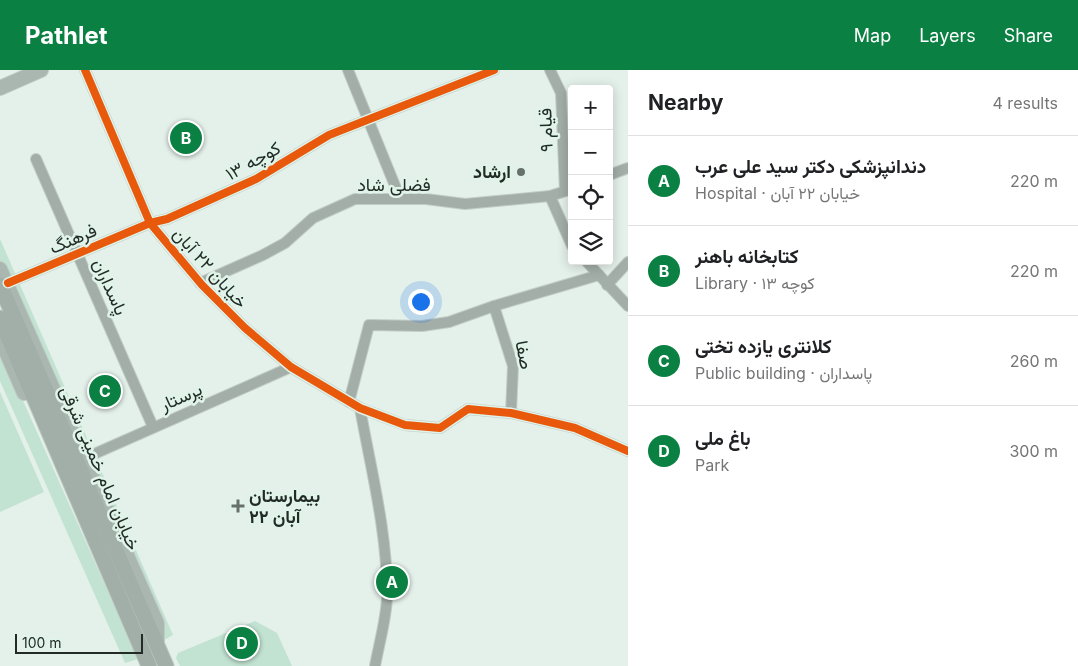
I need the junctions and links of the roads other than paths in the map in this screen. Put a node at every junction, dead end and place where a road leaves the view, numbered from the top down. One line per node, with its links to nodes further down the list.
1 (41, 70): 6 (main road)
2 (85, 70): 14 (street, خیابان ۲۲ آبان)
3 (348, 70): 7 (street)
4 (494, 70): 7 (street, کوچه ۱۳)
5 (550, 70): 11 (street, قیام ۹)
6 (0, 88)
7 (368, 119): 13 (street); 14 (street, کوچه ۱۳)
8 (36, 159): 16 (street, پاسداران)
9 (628, 168): 10 (street)
10 (611, 175)
11 (568, 190): 12 (street, فضلی شاد)
12 (550, 196): 13 (street, فضلی شاد); 15 (street)
13 (400, 198): 21 (street, فضلی شاد)
14 (150, 223): 16 (street, فرهنگ); 21 (street, خیابان ۲۲ آبان)
15 (568, 237)
16 (77, 253): 22 (street, فرهنگ); 32 (street, پاسداران)
17 (628, 262): 23 (street)
18 (589, 265): 20 (street)
19 (0, 269): 22 (main road)
20 (599, 276): 23 (street); 24 (street)
21 (200, 282): 28 (street, خیابان ۲۲ آبان)
22 (4, 284): 34 (main road); 35 (main road, خیابان امام خمینی شرقی)
23 (607, 285): 25 (street)
24 (494, 306): 29 (street); 31 (street, صفا)
25 (628, 306)
26 (0, 318): 36 (main road, خیابان امام خمینی شرقی)
27 (0, 338): 36 (main road)
28 (291, 367): 29 (street, خیابان ۲۲ آبان); 32 (street, پرستار)
29 (349, 402): 30 (street, خیابان ۲۲ آبان)
30 (360, 408): 31 (street, خیابان ۲۲ آبان); 38 (street)
31 (511, 412): 33 (street, خیابان ۲۲ آبان)
32 (153, 427): 34 (street, پرستار)
33 (628, 451)
34 (85, 458): 35 (main road)
35 (157, 647): 37 (main road, خیابان امام خمینی شرقی)
36 (147, 666)
37 (166, 666)
38 (375, 666)

